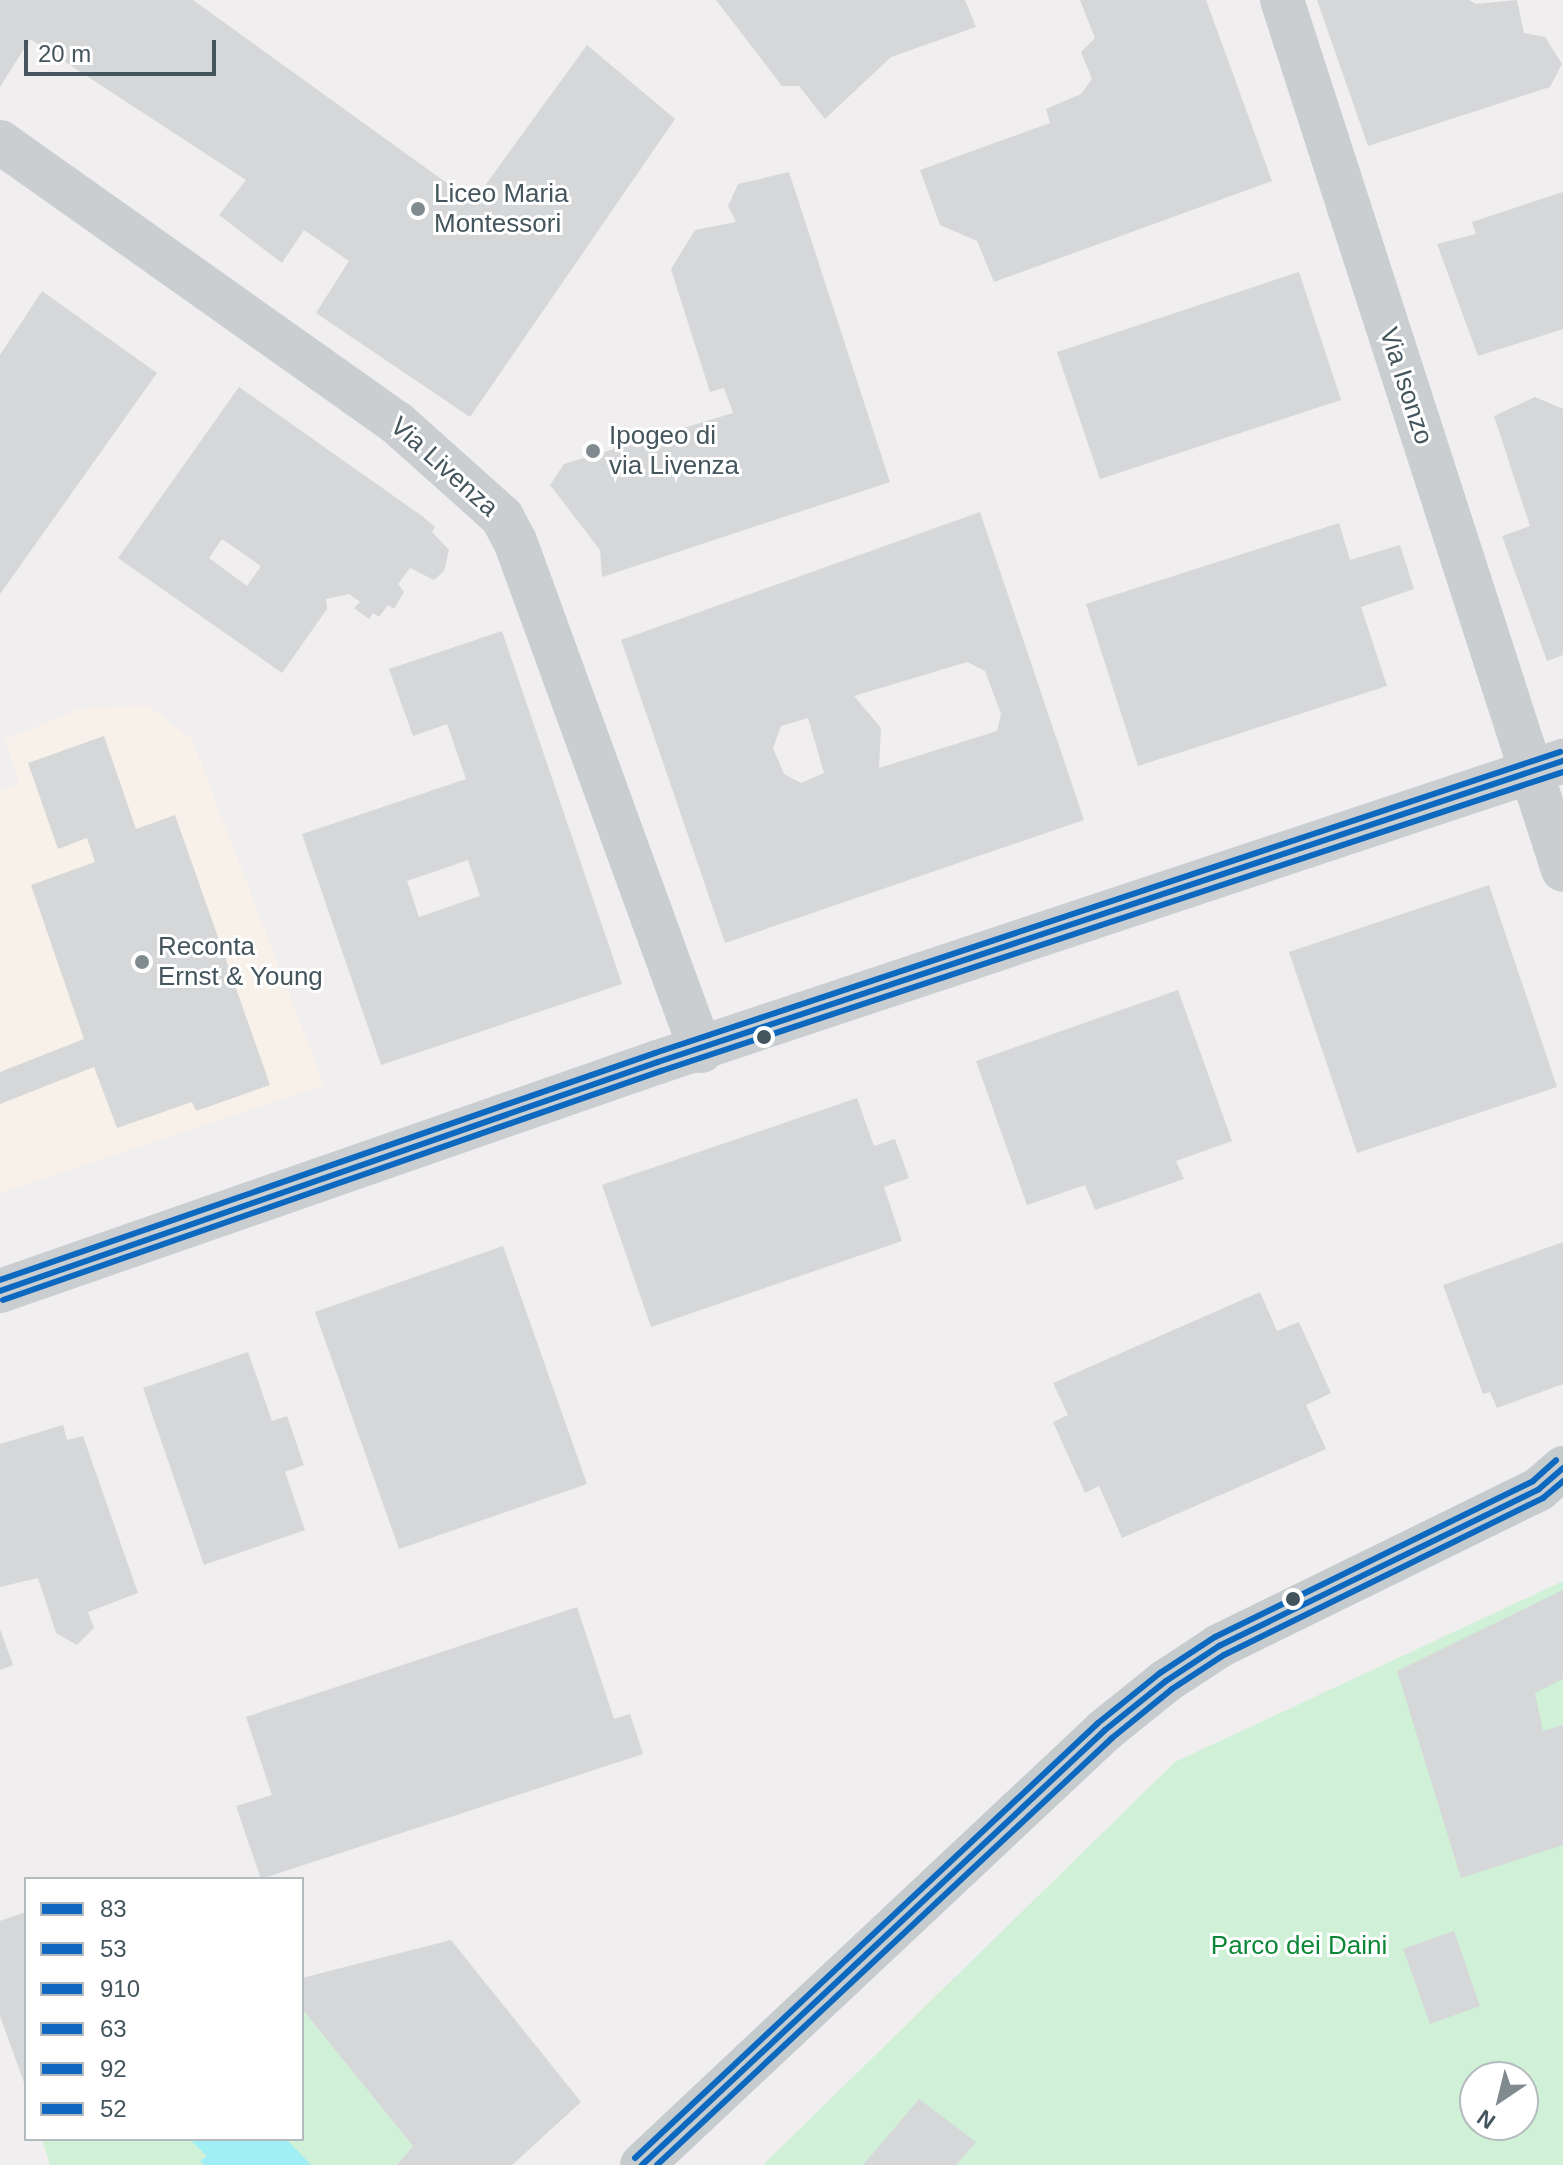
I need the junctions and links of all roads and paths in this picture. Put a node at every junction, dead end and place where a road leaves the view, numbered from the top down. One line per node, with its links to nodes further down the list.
1 (1282, 0): 3 (street, Via Isonzo)
2 (0, 142): 5 (street, Via Livenza)
3 (1547, 766): 4 (street, Via Isonzo); 5 (street)
4 (1563, 870)
5 (701, 1051): 6 (street)
6 (0, 1291)
7 (1555, 1481): 8 (main road)
8 (642, 2165)

